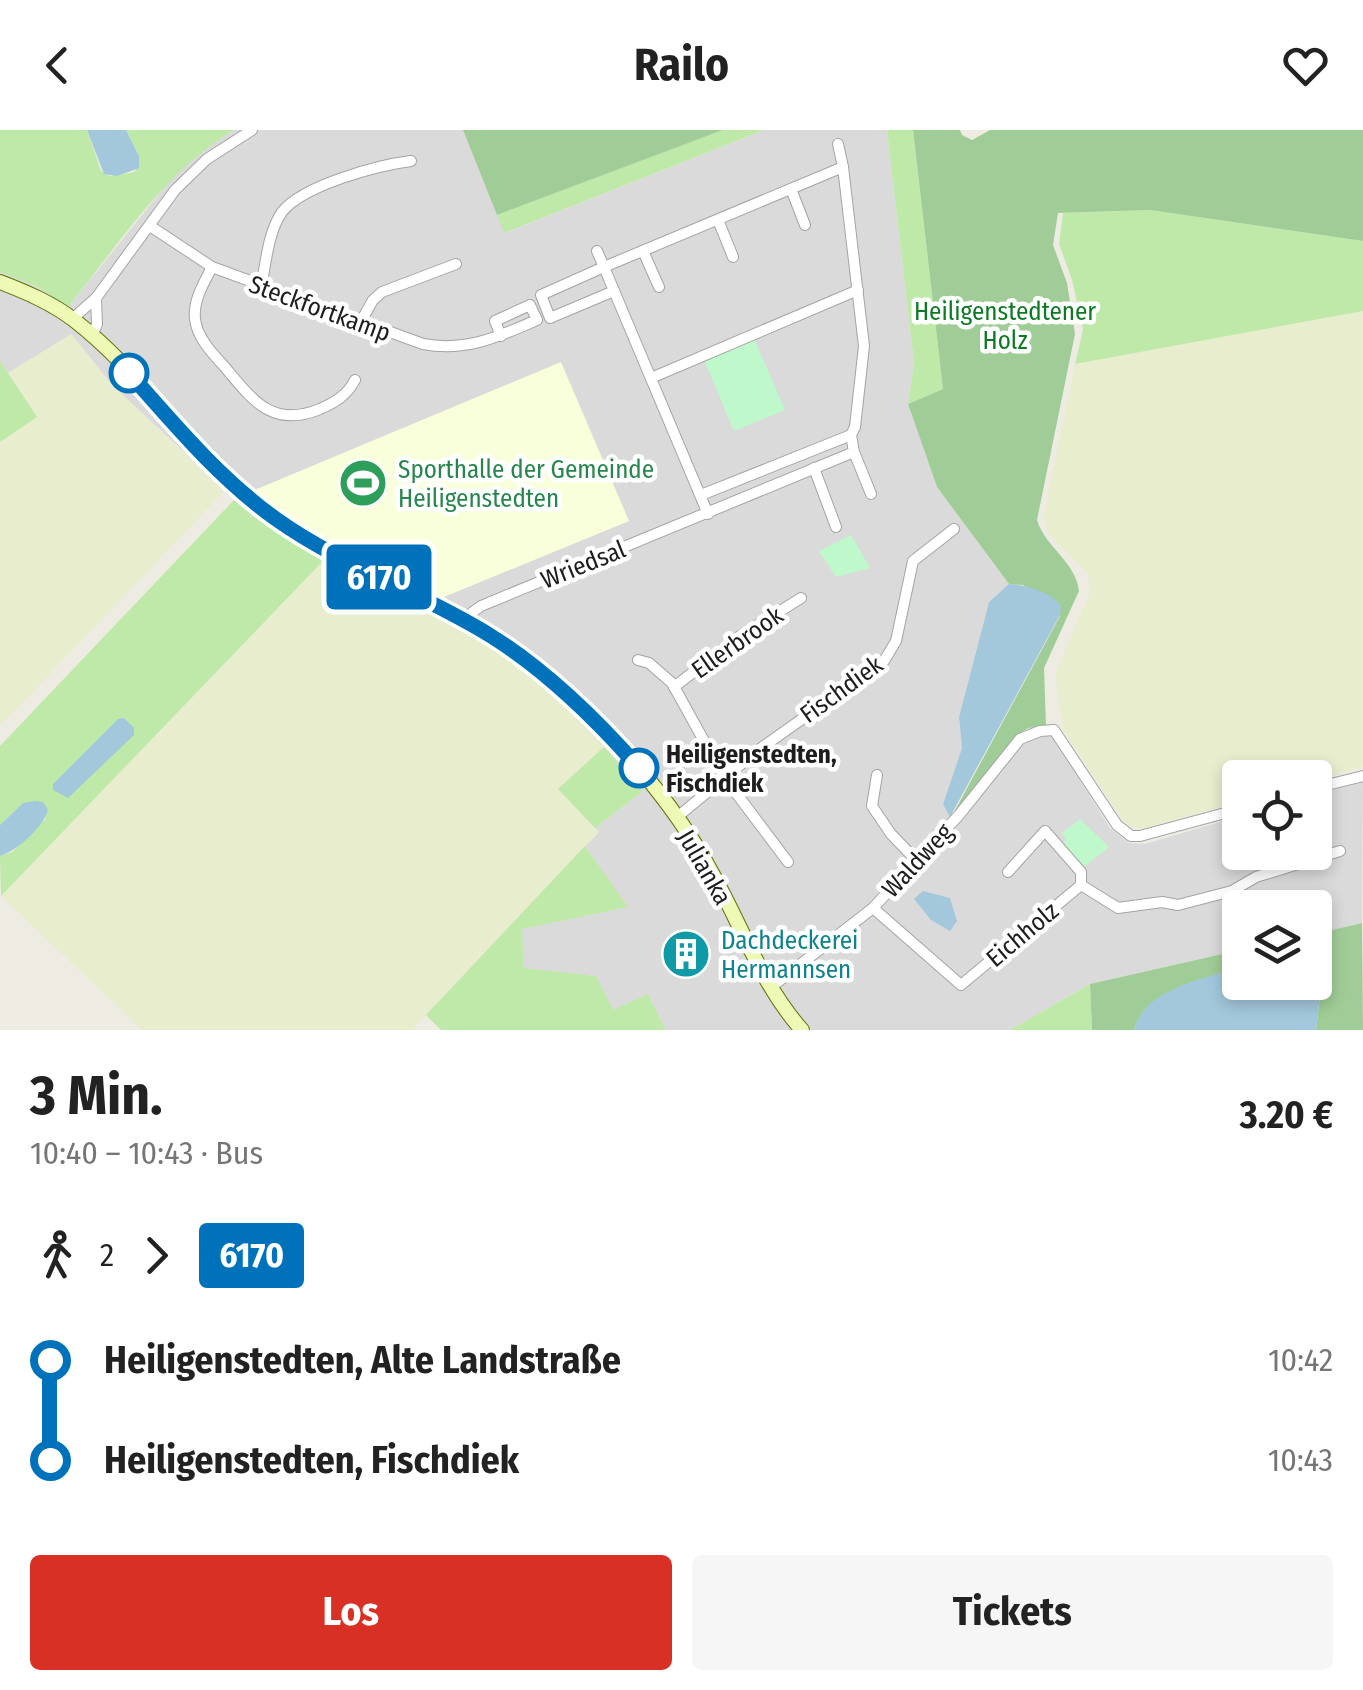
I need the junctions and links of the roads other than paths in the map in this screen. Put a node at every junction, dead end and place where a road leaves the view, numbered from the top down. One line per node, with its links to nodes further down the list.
1 (252, 130): 8 (street)
2 (838, 144): 4 (street)
3 (411, 161): 16 (street)
4 (842, 168): 5 (street); 18 (street)
5 (791, 189): 6 (street); 7 (street)
6 (718, 220): 10 (street); 11 (street)
7 (805, 225)
8 (150, 226): 13 (street, Steckfortkamp); 20 (street)
9 (597, 250): 14 (street)
10 (644, 250): 14 (street); 17 (street)
11 (733, 257)
12 (456, 264): 22 (street)
13 (212, 267): 16 (street, Steckfortkamp); 26 (street)
14 (604, 267): 19 (street); 19 (street)
15 (0, 282): 21 (street, Julianka)
16 (261, 287): 22 (street, Steckfortkamp)
17 (659, 287)
18 (858, 290): 25 (street); 27 (street)
19 (614, 291): 25 (street)
20 (96, 298): 21 (street); 23 (street)
21 (72, 319): 23 (street, Julianka)
22 (360, 323): 24 (street, Steckfortkamp)
23 (92, 336): 36 (street, Julianka)
24 (502, 336)
25 (651, 378): 31 (street)
26 (355, 380)
27 (851, 435): 28 (street); 31 (street)
28 (854, 452): 29 (street, Wriedsal); 30 (street)
29 (814, 468): 32 (street, Wriedsal); 33 (street)
30 (871, 494)
31 (701, 495): 32 (street)
32 (708, 514): 36 (street, Wriedsal)
33 (836, 528)
34 (954, 529): 41 (street, Fischdiek)
35 (801, 598): 38 (street, Ellerbrook)
36 (462, 620): 44 (street, Julianka)
37 (638, 660): 38 (street, Ellerbrook)
38 (674, 686): 41 (street, Ellerbrook)
39 (876, 775): 46 (street)
40 (1363, 776): 42 (street)
41 (724, 777): 44 (street, Fischdiek); 47 (street, Ellerbrook)
42 (1332, 784)
43 (1222, 813): 46 (street, Waldweg)
44 (676, 818): 51 (street, Julianka)
45 (1340, 851): 49 (street, Eichholz)
46 (916, 860): 50 (street, Waldweg)
47 (788, 862)
48 (1008, 872): 49 (street, Eichholz)
49 (1081, 885): 50 (street, Eichholz)
50 (872, 908): 51 (street, Waldweg)
51 (770, 988): 52 (street, Julianka)
52 (802, 1030)

